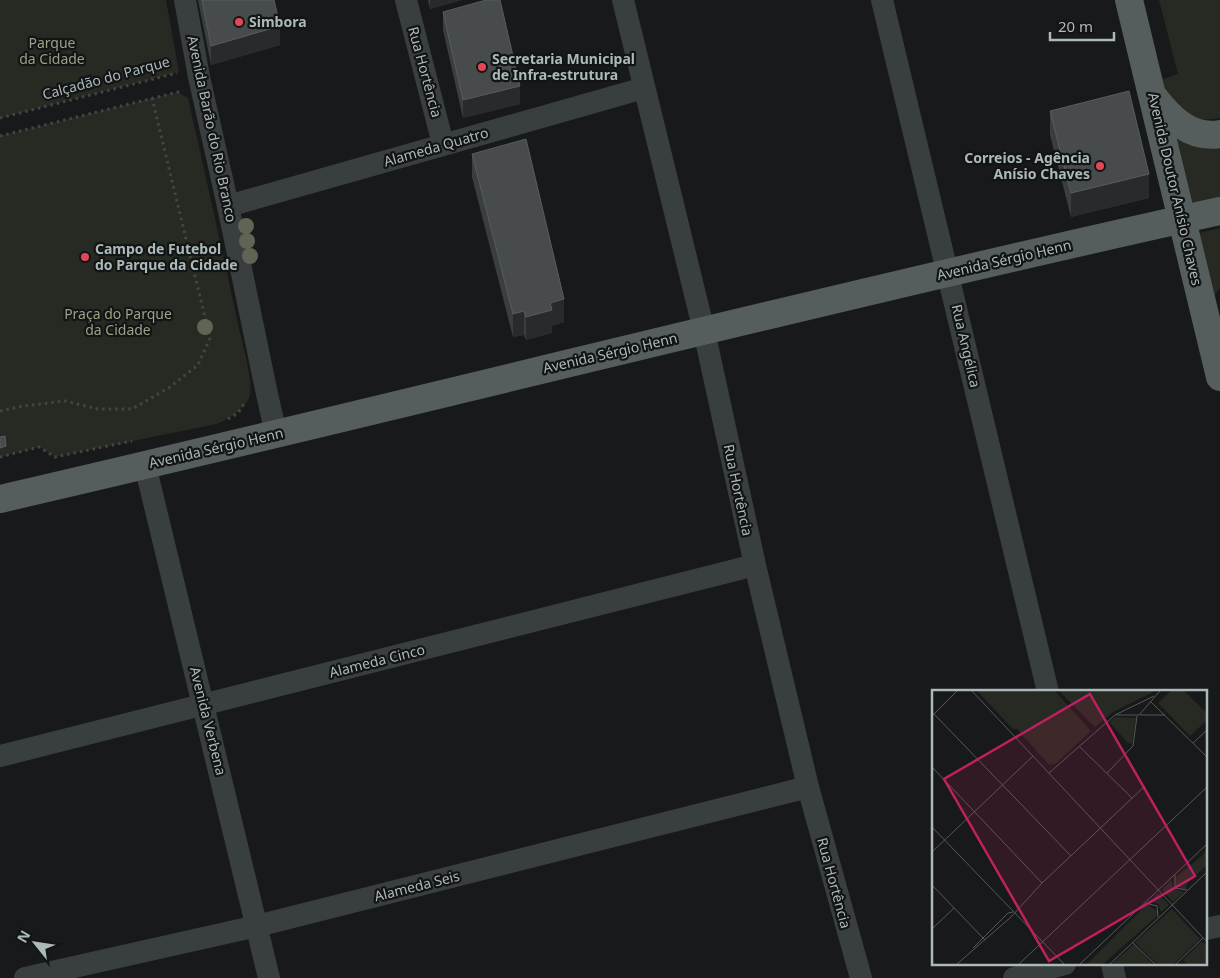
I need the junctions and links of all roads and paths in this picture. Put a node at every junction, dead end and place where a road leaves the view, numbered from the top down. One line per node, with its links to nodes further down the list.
1 (185, 0): 15 (street, Avenida Barão do Rio Branco)
2 (406, 0): 14 (street, Rua Hortência)
3 (623, 0): 7 (street, Rua Hortência)
4 (882, 0): 18 (street, Rua Angélica)
5 (1129, 0): 9 (main road, Avenida Doutor Anísio Chaves)
6 (179, 72): 11 (path, Calçadão do Parque)
7 (644, 88): 14 (street, Alameda Quatro); 20 (street, Rua Hortência)
8 (183, 95): 10 (path)
9 (1152, 95): 12 (main road); 17 (main road, Avenida Doutor Anísio Chaves)
10 (152, 98): 13 (path); 23 (path)
11 (0, 118)
12 (1220, 134)
13 (0, 136)
14 (443, 144): 15 (street, Alameda Quatro)
15 (228, 206): 25 (street, Avenida Barão do Rio Branco)
16 (1220, 211): 17 (main road, Avenida Sérgio Henn)
17 (1182, 220): 18 (main road, Avenida Sérgio Henn); 19 (main road, Avenida Doutor Anísio Chaves)
18 (949, 272): 20 (main road, Avenida Sérgio Henn); 31 (street, Rua Angélica)
19 (1214, 314): 21 (main road, Avenida Doutor Anísio Chaves)
20 (704, 330): 25 (main road, Avenida Sérgio Henn); 30 (street, Rua Hortência)
21 (1220, 378)
22 (250, 397): 24 (path)
23 (0, 411)
24 (225, 421)
25 (276, 434): 28 (main road, Avenida Sérgio Henn)
26 (132, 441): 27 (path)
27 (0, 457)
28 (146, 465): 29 (main road, Avenida Sérgio Henn); 32 (street, Avenida Verbena)
29 (0, 499)
30 (754, 565): 32 (street, Alameda Cinco); 34 (street, Rua Hortência)
31 (1048, 690)
32 (204, 706): 33 (street, Alameda Cinco); 35 (street, Avenida Verbena)
33 (0, 756)
34 (808, 787): 35 (street, Alameda Seis); 39 (street, Rua Hortência)
35 (257, 926): 37 (street, Alameda Seis); 38 (street, Avenida Verbena)
36 (1058, 966): 40 (street)
37 (25, 978)
38 (269, 978)
39 (860, 978)
40 (1014, 978)

